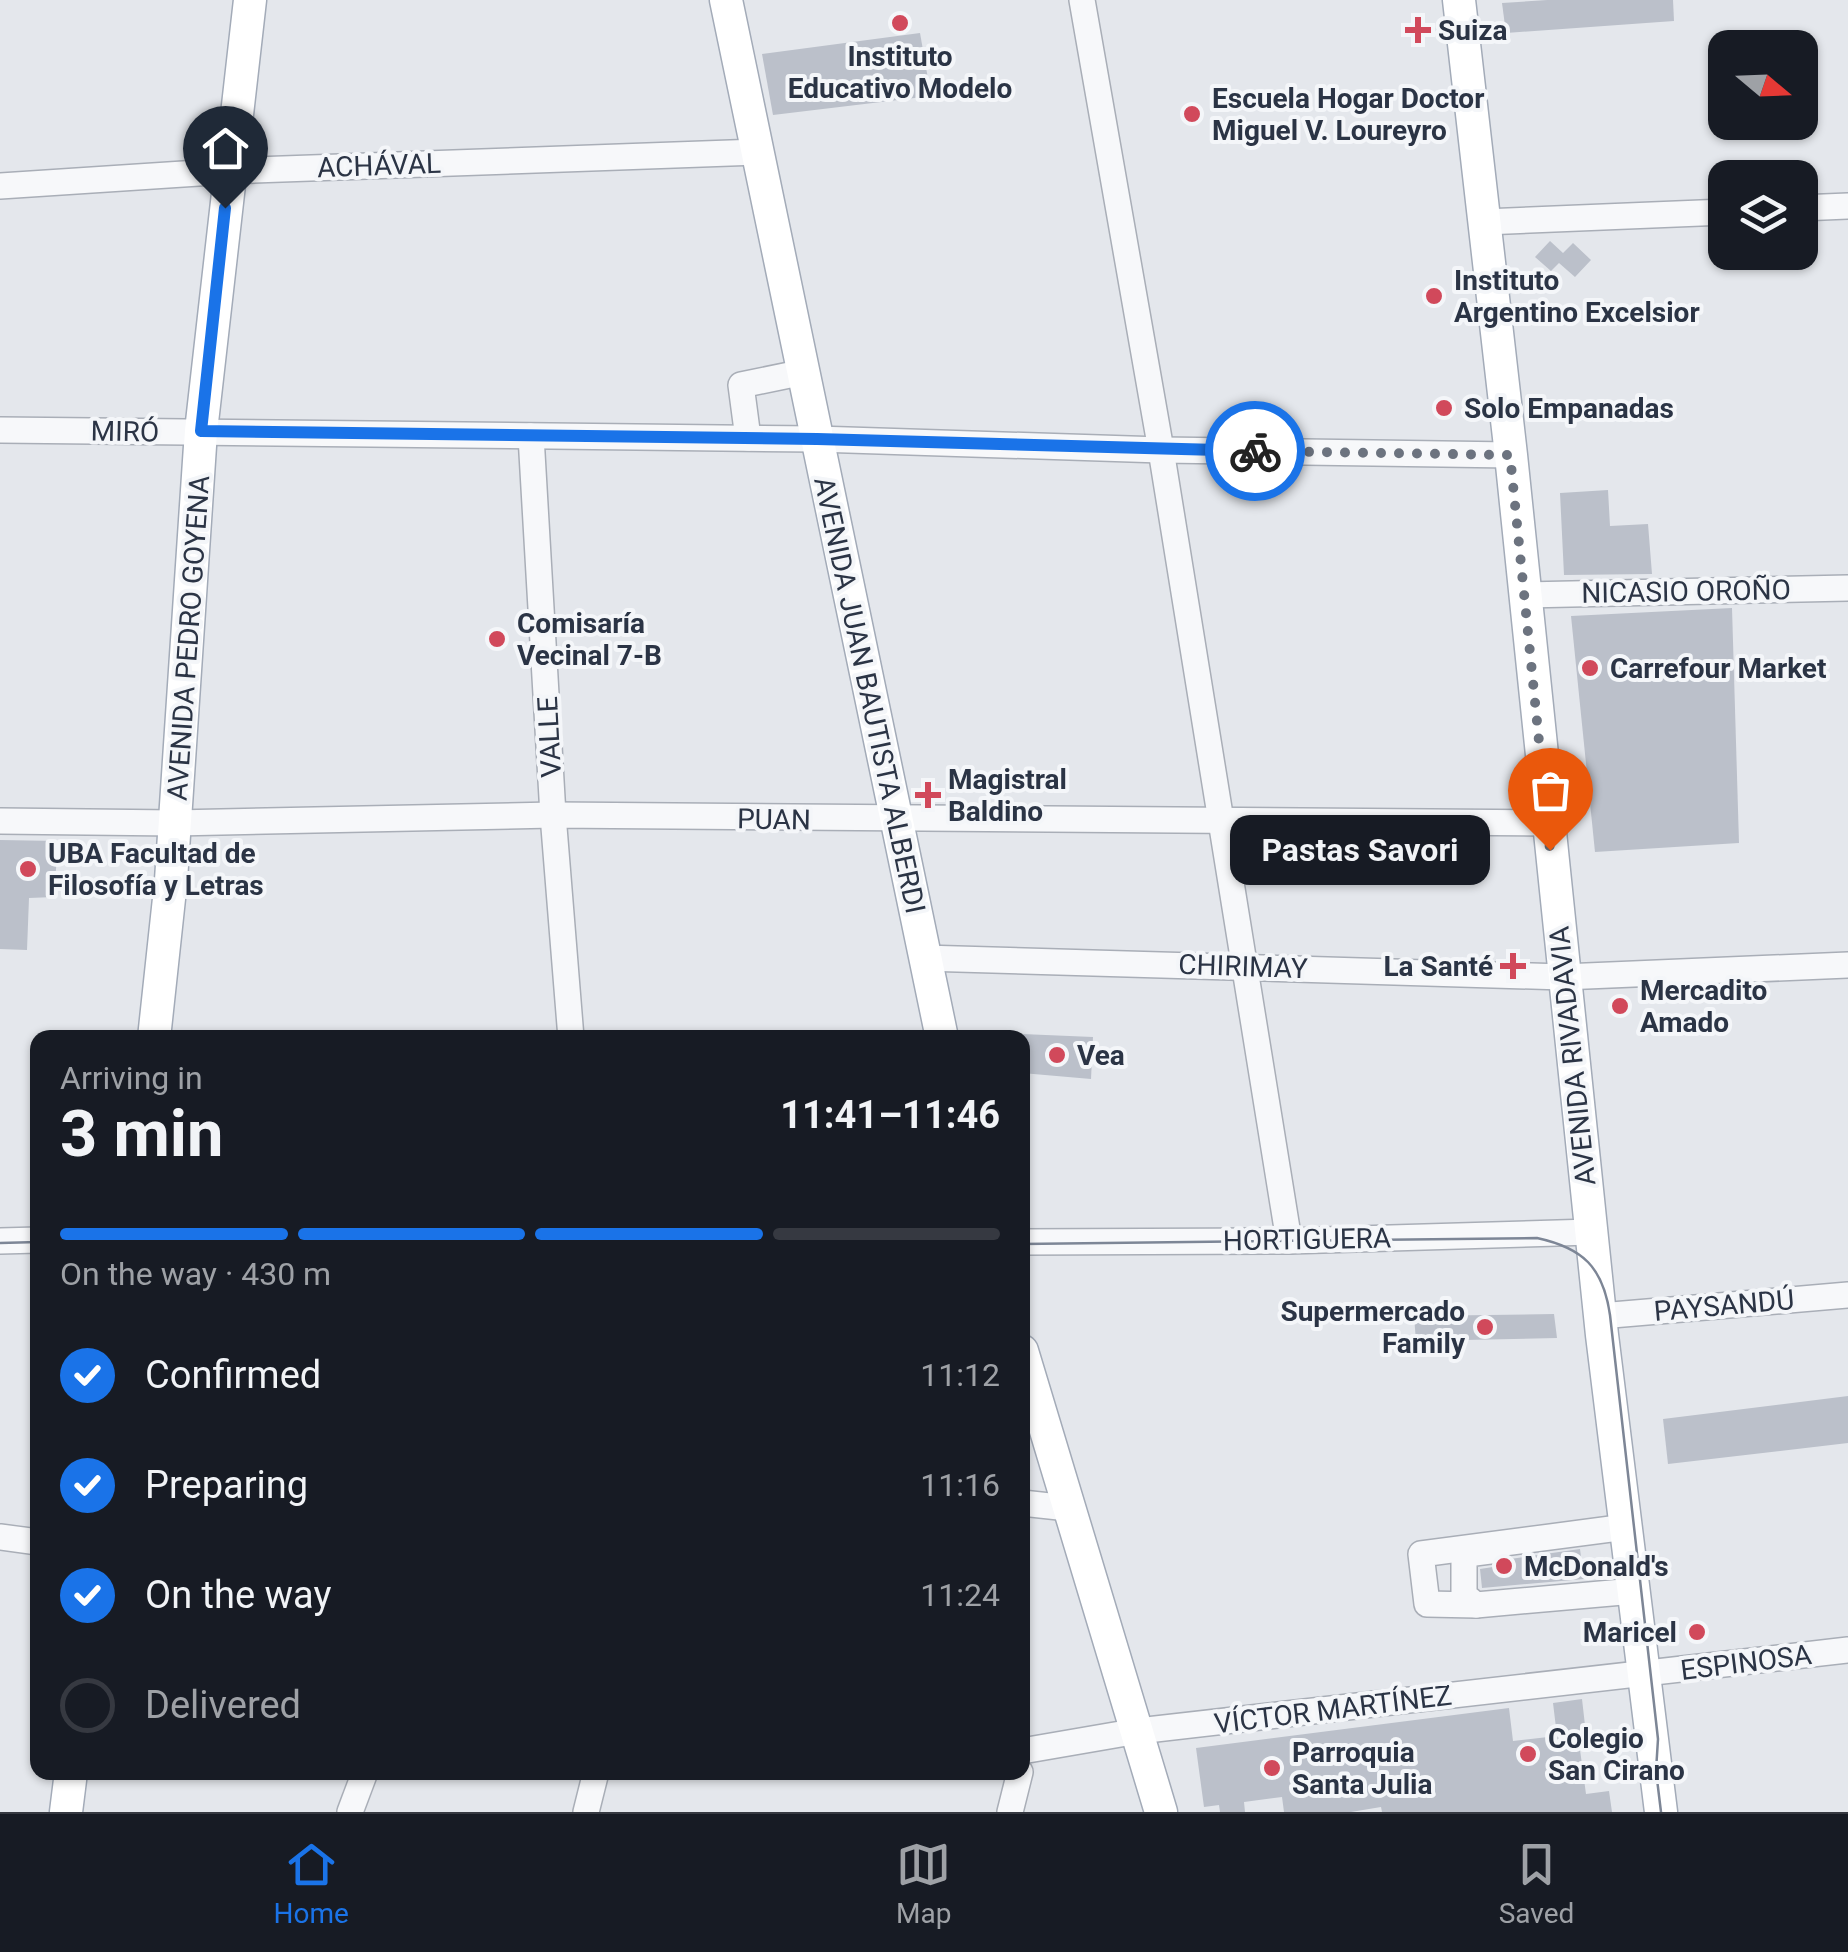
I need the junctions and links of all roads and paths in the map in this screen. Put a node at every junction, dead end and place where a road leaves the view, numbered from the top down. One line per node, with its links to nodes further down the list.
1 (250, 0): 6 (main road, AVENIDA PEDRO GOYENA)
2 (726, 0): 5 (main road, AVENIDA JUAN BAUTISTA ALBERDI)
3 (1082, 0): 18 (street)
4 (1459, 0): 11 (main road, AVENIDA RIVADAVIA)
5 (758, 152): 6 (street, ACHÁVAL); 12 (main road, AVENIDA JUAN BAUTISTA ALBERDI)
6 (229, 171): 7 (street, ACHÁVAL); 14 (main road, AVENIDA PEDRO GOYENA)
7 (0, 186)
8 (1848, 206): 9 (street)
9 (1818, 207)
10 (1708, 213): 11 (street)
11 (1484, 222): 19 (main road, AVENIDA RIVADAVIA)
12 (804, 372): 16 (street); 17 (main road, AVENIDA JUAN BAUTISTA ALBERDI)
13 (0, 430): 14 (street, MIRÓ)
14 (201, 431): 15 (street, MIRÓ); 26 (main road, AVENIDA PEDRO GOYENA)
15 (531, 436): 16 (street, MIRÓ); 22 (street, VALLE)
16 (748, 438): 17 (street, MIRÓ)
17 (817, 439): 18 (street, MIRÓ); 23 (main road, AVENIDA JUAN BAUTISTA ALBERDI)
18 (1161, 450): 19 (street, MIRÓ); 25 (street)
19 (1510, 455): 21 (main road, AVENIDA RIVADAVIA)
20 (1848, 588): 21 (street, NICASIO OROÑO)
21 (1525, 594): 27 (main road, AVENIDA RIVADAVIA)
22 (553, 816): 23 (street, PUAN); 26 (street, PUAN); 33 (street, VALLE)
23 (896, 820): 25 (street, PUAN); 28 (main road, AVENIDA JUAN BAUTISTA ALBERDI)
24 (0, 821): 26 (street, PUAN)
25 (1220, 822): 27 (street, PUAN); 29 (street)
26 (176, 823): 32 (main road, AVENIDA PEDRO GOYENA)
27 (1548, 823): 31 (main road, AVENIDA RIVADAVIA)
28 (923, 958): 29 (street, CHIRIMAY); 34 (main road, AVENIDA JUAN BAUTISTA ALBERDI)
29 (1242, 965): 31 (street, CHIRIMAY); 38 (street)
30 (1848, 965): 31 (street, CHIRIMAY)
31 (1563, 977): 35 (main road, AVENIDA RIVADAVIA)
32 (155, 1030)
33 (569, 1030)
34 (940, 1030)
35 (1592, 1232): 38 (street, HORTIGUERA); 41 (main road, AVENIDA RIVADAVIA)
36 (30, 1240): 37 (street)
37 (0, 1241)
38 (1289, 1241): 39 (street, HORTIGUERA)
39 (1030, 1242)
40 (1848, 1295): 41 (street, PAYSANDÚ)
41 (1600, 1316): 45 (main road, AVENIDA RIVADAVIA)
42 (1030, 1378): 44 (main road)
43 (1030, 1503): 44 (street)
44 (1068, 1508): 53 (main road)
45 (1626, 1527): 47 (street); 49 (main road, AVENIDA RIVADAVIA)
46 (0, 1537): 48 (street)
47 (1517, 1540): 50 (street); 50 (street)
48 (30, 1541)
49 (1634, 1591): 50 (street); 52 (main road, AVENIDA RIVADAVIA)
50 (1476, 1605)
51 (1848, 1650): 52 (street, ESPINOSA)
52 (1644, 1673): 53 (street, VÍCTOR MARTÍNEZ); 64 (main road, AVENIDA RIVADAVIA)
53 (1138, 1731): 54 (street, VÍCTOR MARTÍNEZ); 63 (main road)
54 (1030, 1757)
55 (69, 1780): 59 (main road)
56 (362, 1780): 60 (street)
57 (594, 1780): 61 (street)
58 (1018, 1780): 62 (street)
59 (66, 1812)
60 (350, 1812)
61 (586, 1812)
62 (1010, 1812)
63 (1161, 1812)
64 (1661, 1812)

